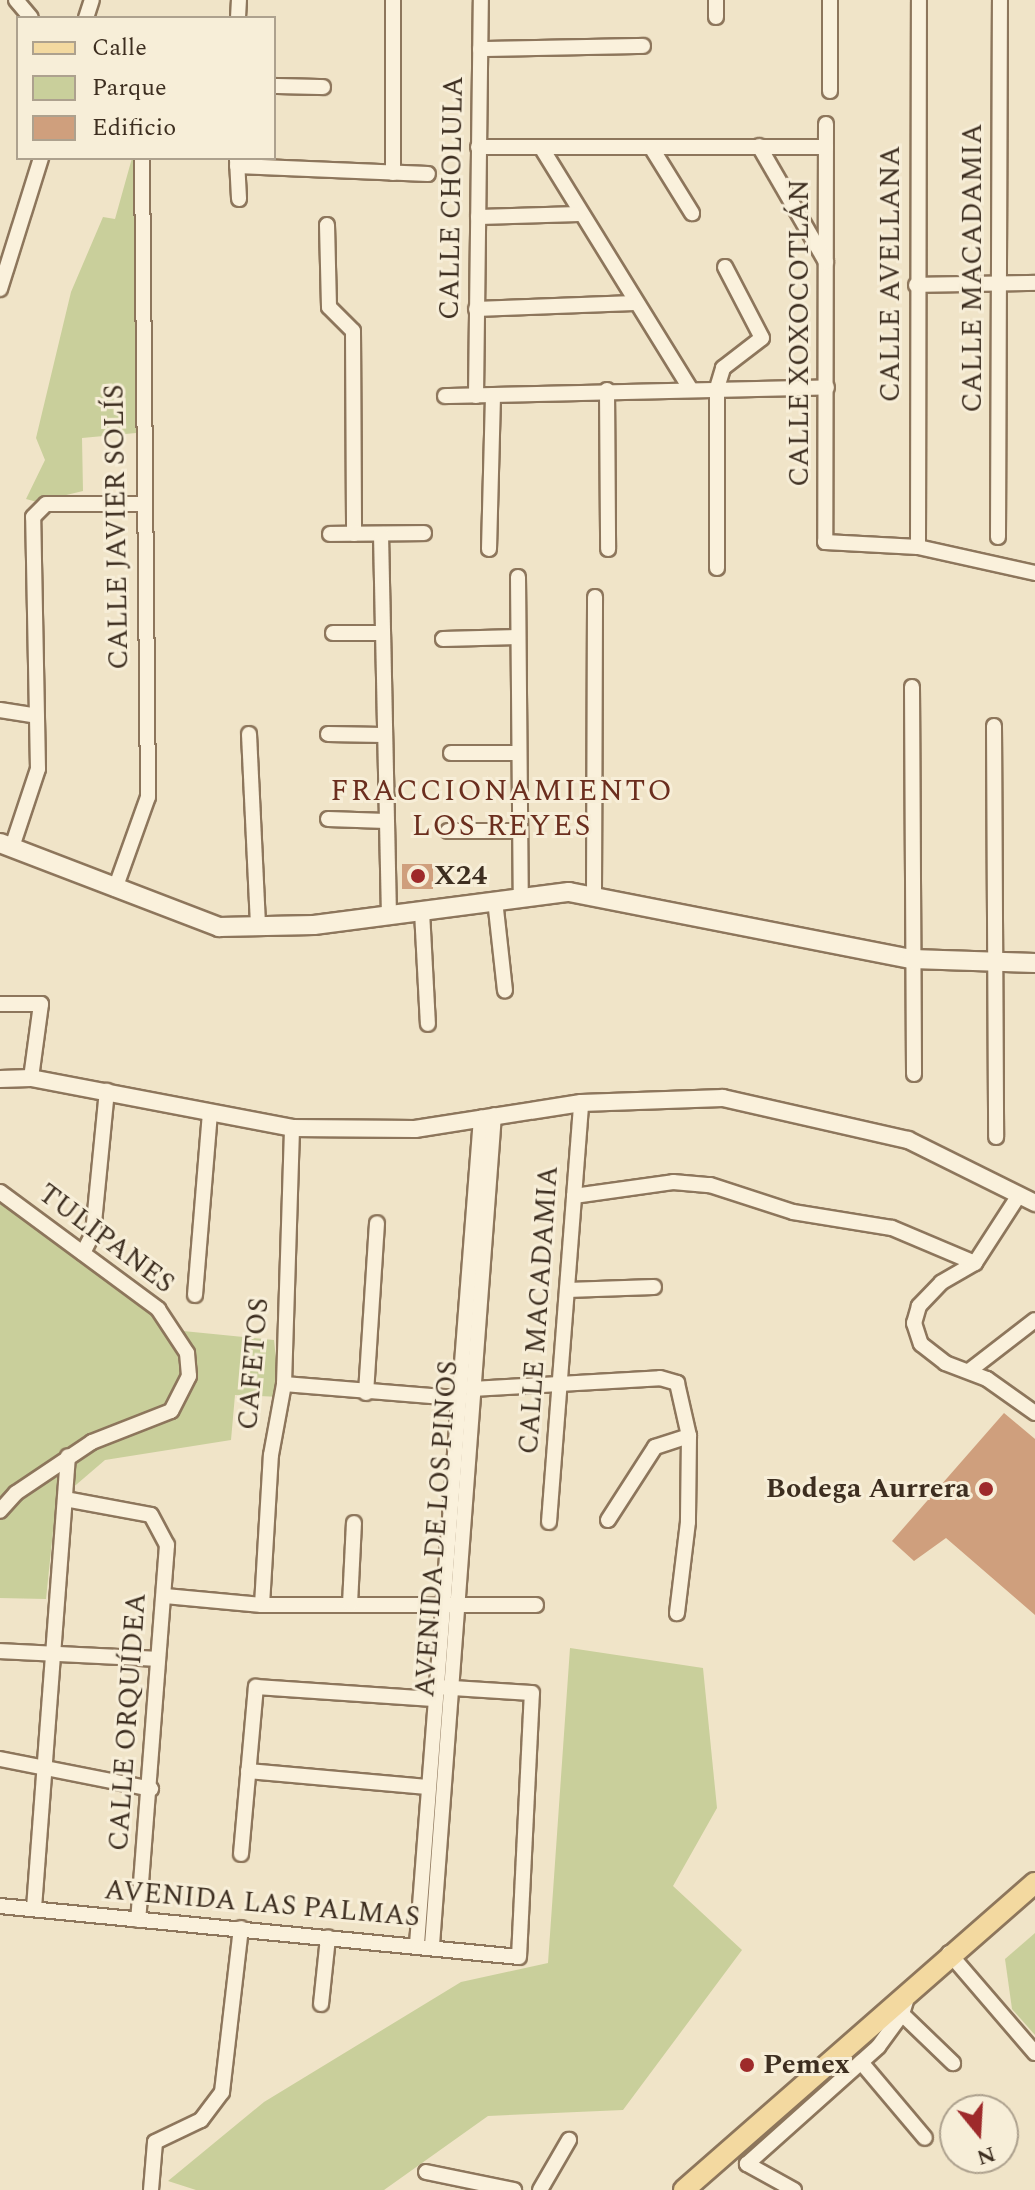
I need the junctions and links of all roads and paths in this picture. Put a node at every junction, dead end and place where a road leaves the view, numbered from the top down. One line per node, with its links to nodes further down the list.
1 (16, 0): 8 (street)
2 (393, 0): 24 (street)
3 (481, 0): 11 (street, CALLE CHOLULA)
4 (716, 0): 9 (street)
5 (830, 0): 14 (street)
6 (919, 0): 35 (street, CALLE AVELLANA)
7 (1000, 0): 33 (street, CALLE MACADAMIA)
8 (29, 16)
9 (716, 17)
10 (643, 46): 11 (street)
11 (480, 49): 17 (street, CALLE CHOLULA)
12 (276, 86): 13 (street)
13 (323, 87)
14 (830, 91)
15 (826, 124): 20 (street, CALLE XOXOCOTLÁN)
16 (759, 146): 19 (street); 20 (street); 31 (street)
17 (478, 147): 18 (street); 29 (street, CALLE CHOLULA)
18 (541, 147): 19 (street); 28 (street)
19 (651, 147): 27 (street)
20 (826, 147): 31 (street, CALLE XOXOCOTLÁN)
21 (40, 160): 36 (street)
22 (142, 160): 46 (street, CALLE JAVIER SOLÍS)
23 (237, 162): 24 (street); 26 (street)
24 (393, 173): 25 (street)
25 (428, 174)
26 (239, 199)
27 (692, 213)
28 (580, 214): 29 (street); 37 (street)
29 (478, 217): 38 (street, CALLE CHOLULA)
30 (327, 225): 49 (street)
31 (826, 262): 39 (street, CALLE XOXOCOTLÁN)
32 (725, 267): 41 (street)
33 (998, 283): 34 (street); 35 (street); 51 (street, CALLE MACADAMIA)
34 (1035, 283)
35 (916, 285): 52 (street, CALLE AVELLANA)
36 (0, 289)
37 (634, 303): 38 (street); 40 (street)
38 (476, 309): 45 (street, CALLE CHOLULA)
39 (827, 387): 41 (street); 52 (street, CALLE XOXOCOTLÁN)
40 (690, 388): 41 (street); 42 (street)
41 (717, 388): 55 (street)
42 (607, 390): 43 (street); 54 (street)
43 (493, 395): 45 (street); 53 (street)
44 (445, 396): 45 (street)
45 (476, 396)
46 (141, 504): 65 (street); 77 (street, CALLE JAVIER SOLÍS)
47 (424, 533): 50 (street)
48 (330, 534): 49 (street)
49 (354, 534): 50 (street)
50 (381, 534): 60 (street)
51 (998, 537)
52 (918, 547): 56 (street)
53 (489, 549)
54 (608, 549)
55 (717, 568)
56 (1035, 573)
57 (518, 577): 61 (street)
58 (595, 597): 78 (street)
59 (333, 633): 60 (street)
60 (383, 633): 69 (street)
61 (518, 637): 62 (street); 71 (street)
62 (443, 639)
63 (912, 687): 84 (street)
64 (0, 710): 65 (street)
65 (37, 716): 76 (street)
66 (994, 726): 85 (street)
67 (249, 734): 83 (street)
68 (328, 734): 69 (street)
69 (383, 735): 73 (street)
70 (451, 753): 71 (street)
71 (519, 753): 75 (street)
72 (328, 819): 73 (street)
73 (386, 821): 82 (street)
74 (448, 831): 75 (street)
75 (520, 831): 79 (street)
76 (4, 840): 77 (main road)
77 (115, 889): 83 (main road)
78 (594, 893): 79 (main road); 84 (main road)
79 (521, 897): 80 (main road)
80 (495, 900): 81 (main road); 87 (street)
81 (422, 911): 82 (main road); 89 (street)
82 (389, 916): 83 (main road)
83 (258, 928)
84 (912, 959): 85 (main road); 90 (street)
85 (999, 963): 86 (main road); 98 (street)
86 (1035, 963)
87 (505, 990)
88 (0, 1004): 91 (street)
89 (428, 1024)
90 (914, 1074)
91 (31, 1078): 92 (street); 93 (street)
92 (0, 1079)
93 (107, 1091): 95 (street); 104 (street)
94 (581, 1103): 96 (street); 100 (street); 101 (street, CALLE MACADAMIA)
95 (210, 1113): 97 (street); 108 (street)
96 (487, 1116): 97 (street); 110 (street, AVENIDA DE LOS PINOS); 111 (street, AVENIDA DE LOS PINOS)
97 (292, 1128): 113 (street, CAFETOS)
98 (996, 1137)
99 (0, 1192): 104 (street, TULIPANES)
100 (1019, 1195): 102 (street); 105 (street)
101 (574, 1196): 105 (street); 107 (street, CALLE MACADAMIA)
102 (1035, 1203)
103 (377, 1223): 116 (street)
104 (83, 1253): 120 (street, TULIPANES)
105 (975, 1263): 112 (street)
106 (654, 1287): 107 (street)
107 (567, 1290): 114 (street, CALLE MACADAMIA)
108 (195, 1295)
109 (1035, 1320): 112 (street)
110 (458, 1366): 111 (street); 117 (street, AVENIDA DE LOS PINOS)
111 (474, 1367): 115 (street, AVENIDA DE LOS PINOS)
112 (969, 1371): 118 (street)
113 (284, 1384): 116 (street); 131 (street, CAFETOS)
114 (559, 1384): 115 (street); 119 (street); 126 (street, CALLE MACADAMIA)
115 (472, 1389): 122 (street, AVENIDA DE LOS PINOS)
116 (366, 1393): 117 (street)
117 (455, 1398): 121 (street, AVENIDA DE LOS PINOS)
118 (1035, 1413)
119 (689, 1436): 125 (street); 134 (street)
120 (68, 1456): 123 (street); 124 (street, TULIPANES)
121 (450, 1483): 122 (street); 133 (street, AVENIDA DE LOS PINOS)
122 (466, 1483): 129 (street, AVENIDA DE LOS PINOS)
123 (65, 1499): 128 (street, CALLE ORQUÍDEA); 136 (street)
124 (0, 1511)
125 (608, 1520)
126 (549, 1522)
127 (354, 1523): 130 (street)
128 (165, 1596): 131 (street); 137 (street, CALLE ORQUÍDEA)
129 (459, 1602): 132 (street); 133 (street); 138 (street, AVENIDA DE LOS PINOS)
130 (350, 1604): 131 (street); 133 (street)
131 (262, 1605)
132 (536, 1605)
133 (443, 1608): 139 (street, AVENIDA DE LOS PINOS)
134 (677, 1613)
135 (0, 1651): 136 (street)
136 (53, 1655): 137 (street); 141 (street)
137 (158, 1659): 144 (street, CALLE ORQUÍDEA)
138 (452, 1689): 139 (street); 152 (street, AVENIDA DE LOS PINOS); 152 (street, AVENIDA LAS PALMAS)
139 (435, 1693): 142 (street); 143 (street, AVENIDA DE LOS PINOS)
140 (0, 1759): 141 (street)
141 (45, 1764): 144 (street); 148 (street)
142 (248, 1771): 143 (street); 145 (street)
143 (427, 1787): 152 (street, AVENIDA DE LOS PINOS)
144 (151, 1789): 149 (street, CALLE ORQUÍDEA)
145 (241, 1854)
146 (1035, 1883): 153 (main road)
147 (0, 1906): 148 (street, AVENIDA LAS PALMAS)
148 (34, 1908): 149 (street, AVENIDA LAS PALMAS)
149 (138, 1920): 150 (street, AVENIDA LAS PALMAS)
150 (241, 1928): 151 (street, AVENIDA LAS PALMAS); 163 (street)
151 (328, 1937): 152 (street, AVENIDA LAS PALMAS); 155 (street)
152 (424, 1945)
153 (949, 1953): 154 (main road); 157 (street)
154 (910, 1988): 156 (street); 166 (main road)
155 (321, 2004)
156 (902, 2014): 158 (street); 159 (street)
157 (1035, 2053)
158 (861, 2062): 160 (street); 167 (street)
159 (953, 2063)
160 (925, 2138)
161 (569, 2140): 165 (street)
162 (426, 2172): 164 (street)
163 (151, 2190)
164 (514, 2190)
165 (540, 2190)
166 (684, 2190)
167 (794, 2190)

